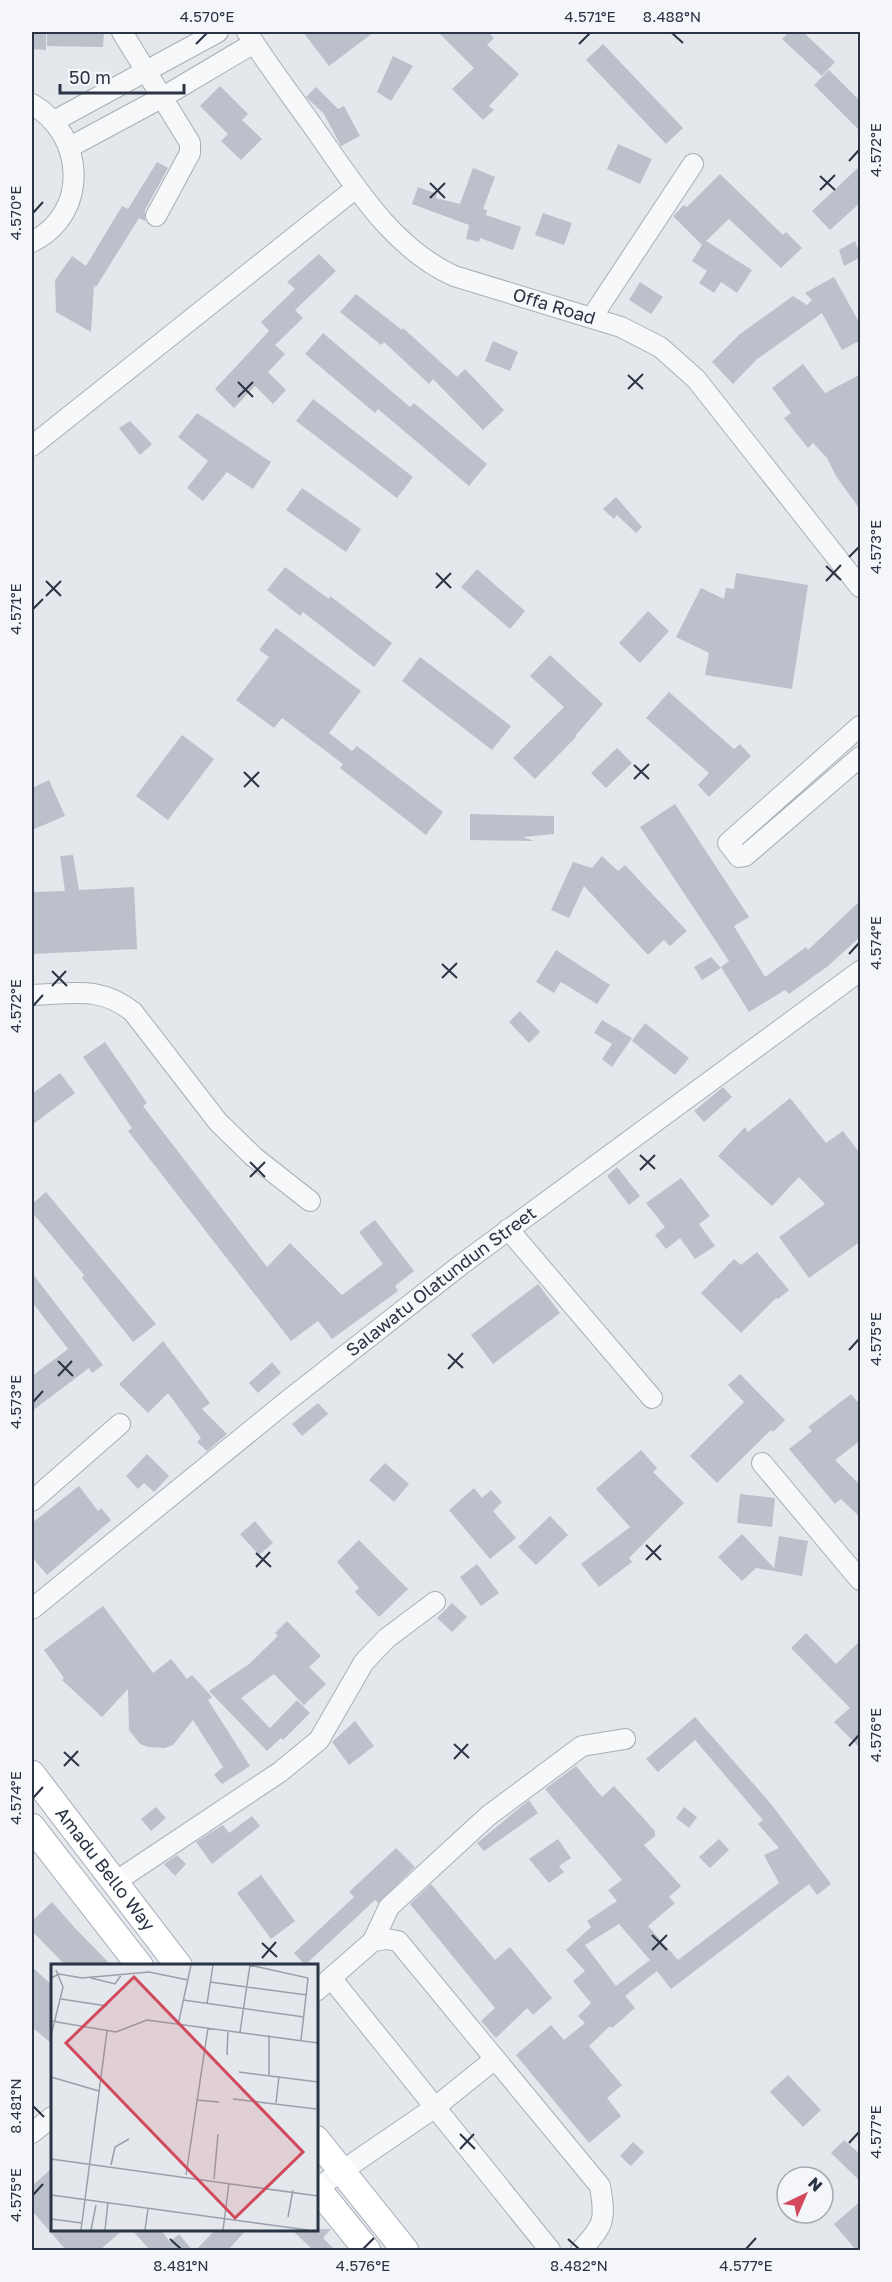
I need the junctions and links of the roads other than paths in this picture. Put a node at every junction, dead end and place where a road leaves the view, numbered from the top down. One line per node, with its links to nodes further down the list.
1 (122, 32): 4 (street)
2 (218, 32): 4 (street)
3 (250, 37): 5 (street); 10 (street, Offa Road)
4 (146, 72): 5 (street); 7 (street)
5 (163, 98): 8 (street); 11 (street)
6 (32, 104): 7 (street)
7 (54, 121): 8 (street)
8 (70, 147): 12 (street)
9 (693, 164): 13 (street)
10 (356, 188): 13 (street, Offa Road); 14 (street)
11 (156, 216)
12 (32, 242)
13 (592, 318): 15 (street, Offa Road)
14 (32, 446)
15 (861, 587)
16 (861, 726): 18 (street)
17 (861, 757): 19 (street)
18 (816, 764): 19 (street); 20 (street)
19 (831, 782): 21 (street)
20 (794, 783): 21 (street); 21 (street)
21 (809, 801)
22 (861, 971): 25 (street, Salawatu Olatundun Street)
23 (32, 995): 24 (street)
24 (310, 1201)
25 (508, 1229): 26 (street); 32 (street, Salawatu Olatundun Street)
26 (652, 1398)
27 (120, 1424): 29 (street)
28 (762, 1463): 30 (street)
29 (32, 1501)
30 (861, 1580)
31 (435, 1602): 36 (street)
32 (32, 1609)
33 (625, 1739): 37 (street)
34 (32, 1774): 36 (main road, Amadu Bello Way)
35 (32, 1827): 38 (main road, Amadu Bello Way)
36 (115, 1882): 39 (main road, Amadu Bello Way)
37 (373, 1941): 40 (street); 41 (street)
38 (139, 1964)
39 (178, 1964)
40 (324, 1984): 42 (street)
41 (495, 2059): 42 (street); 52 (street)
42 (434, 2108): 46 (street); 51 (street)
43 (51, 2118): 44 (street)
44 (32, 2133)
45 (318, 2141): 46 (main road)
46 (343, 2172): 47 (street); 50 (main road)
47 (318, 2186)
48 (318, 2188): 49 (main road)
49 (367, 2250)
50 (405, 2250)
51 (550, 2250)
52 (581, 2250)

